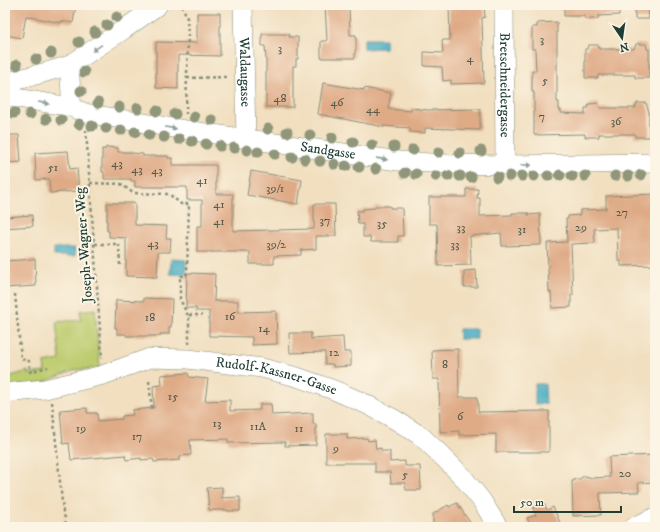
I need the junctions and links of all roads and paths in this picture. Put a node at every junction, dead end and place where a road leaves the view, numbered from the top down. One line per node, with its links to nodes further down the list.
1 (158, 5): 5 (street, one-way to 5)
2 (182, 5): 7 (path)
3 (243, 5): 6 (street, Waldaugasse)
4 (504, 5): 14 (street, Bretschneidergasse)
5 (70, 64): 8 (street); 10 (street)
6 (245, 76): 7 (path); 12 (street, Waldaugasse)
7 (187, 78): 11 (path)
8 (5, 83)
9 (5, 96): 10 (street, Sandgasse, one-way to 10)
10 (78, 110): 11 (street, Sandgasse, one-way to 11); 15 (path, Joseph-Wagner-Weg)
11 (186, 130): 12 (street, Sandgasse)
12 (246, 139): 14 (street, Sandgasse, one-way to 14)
13 (655, 163): 14 (street, Sandgasse, one-way to 13)
14 (505, 165)
15 (90, 183): 16 (path, Joseph-Wagner-Weg); 19 (path)
16 (94, 244): 17 (path); 23 (path, Joseph-Wagner-Weg)
17 (120, 266)
18 (15, 294): 22 (path)
19 (189, 314): 20 (path); 21 (path)
20 (202, 315)
21 (188, 359): 23 (street, Rudolf-Kassner-Gasse); 30 (street, Rudolf-Kassner-Gasse)
22 (30, 372)
23 (103, 374): 25 (street, Rudolf-Kassner-Gasse)
24 (149, 381): 27 (path)
25 (51, 387): 26 (street, Rudolf-Kassner-Gasse); 29 (path)
26 (5, 393)
27 (152, 410)
28 (655, 517): 31 (street)
29 (66, 527)
30 (498, 527)
31 (634, 527)

